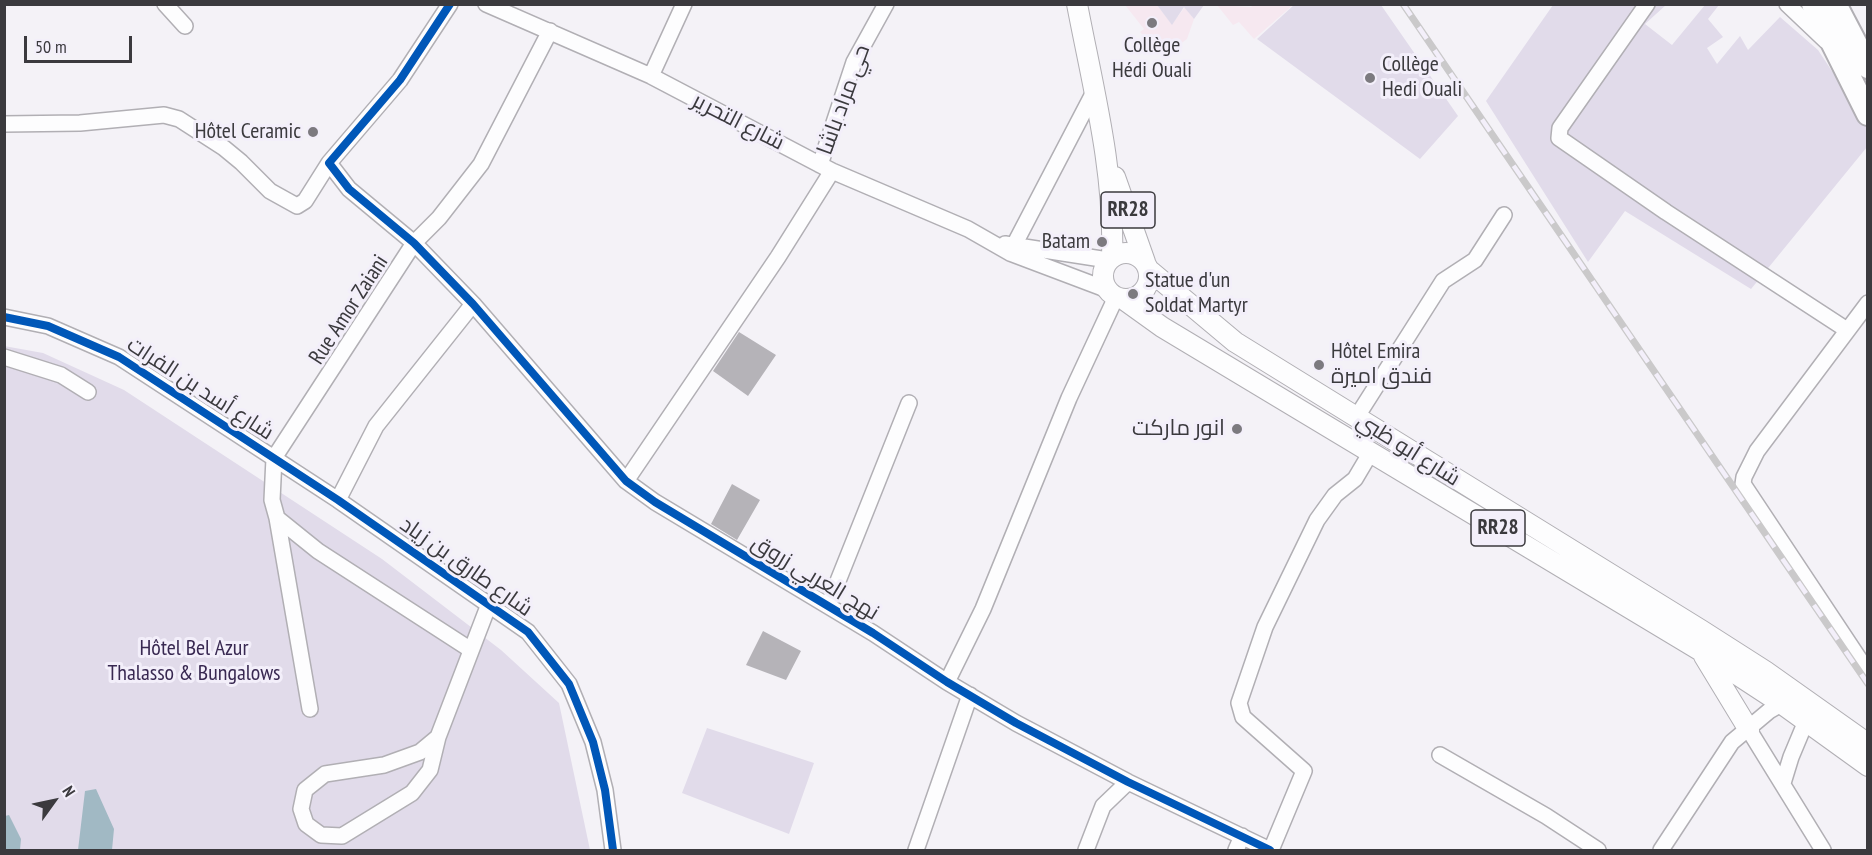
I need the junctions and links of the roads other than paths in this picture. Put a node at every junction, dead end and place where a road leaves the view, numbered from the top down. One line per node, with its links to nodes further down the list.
1 (165, 4): 11 (street)
2 (450, 4): 20 (street)
3 (486, 4): 12 (street, شارع التحرير)
4 (684, 4): 15 (street)
5 (886, 4): 21 (street, حي مراد باشا)
6 (1077, 4): 16 (main road, RR28)
7 (1647, 4): 31 (street)
8 (1787, 4): 13 (street)
9 (1813, 4): 13 (highway)
10 (1835, 4): 13 (highway)
11 (184, 26)
12 (550, 31): 15 (street, شارع التحرير); 23 (street, Rue Amor Zaiani)
13 (1854, 43): 14 (highway); 17 (highway)
14 (1868, 67)
15 (651, 76): 21 (street, شارع التحرير)
16 (1094, 92): 19 (main road, RR28); 24 (street)
17 (1868, 114)
18 (4, 124): 20 (street)
19 (1107, 159): 25 (main road, RR28); 26 (main road, RR28)
20 (329, 163): 23 (street, نهج العربي زروق)
21 (826, 168): 24 (street, شارع التحرير); 39 (street, حي مراد باشا)
22 (1504, 215): 35 (street)
23 (414, 243): 29 (street, نهج العربي زروق); 37 (street, Rue Amor Zaiani)
24 (1012, 250): 25 (street, شارع التحرير); 27 (street, شارع التحرير)
25 (1110, 258): 26 (main road, RR28); 27 (main road, RR28)
26 (1147, 266): 27 (main road); 35 (main road, شارع أبو ظبي / RR28)
27 (1116, 295): 36 (main road, شارع أبو ظبي / RR28); 48 (street)
28 (1868, 303): 31 (street)
29 (473, 304): 39 (street, نهج العربي زروق); 41 (street)
30 (4, 317): 37 (street, شارع أسد بن الفرات)
31 (1846, 330): 47 (street)
32 (4, 357): 33 (street)
33 (88, 392)
34 (909, 403): 44 (street)
35 (1356, 418): 38 (main road, شارع أبو ظبي / RR28)
36 (1371, 452): 40 (main road, شارع أبو ظبي / RR28); 65 (street)
37 (274, 458): 41 (street, شارع طارق بن زياد); 42 (street)
38 (1441, 471): 40 (main road); 50 (main road, شارع أبو ظبي / RR28)
39 (626, 482): 44 (street, نهج العربي زروق)
40 (1431, 488): 46 (main road, شارع أبو ظبي / RR28)
41 (338, 500): 43 (street, شارع طارق بن زياد)
42 (278, 519): 45 (street); 51 (street)
43 (489, 604): 45 (street); 61 (street, شارع طارق بن زياد)
44 (828, 606): 48 (street, نهج العربي زروق)
45 (471, 650): 54 (street)
46 (1701, 651): 50 (main road, شارع أبو ظبي / RR28); 53 (main road)
47 (1866, 668)
48 (947, 682): 49 (street, نهج العربي زروق)
49 (970, 695): 58 (street, نهج العربي زروق); 62 (street)
50 (1790, 699): 52 (main road, شارع أبو ظبي / RR28); 53 (street)
51 (310, 710)
52 (1810, 714): 55 (main road, شارع أبو ظبي / RR28); 57 (main road, شارع أبو ظبي / RR28); 59 (street)
53 (1749, 730): 59 (street); 67 (street)
54 (438, 737): 54 (street)
55 (1868, 744)
56 (1440, 755): 66 (street)
57 (1868, 766)
58 (1128, 782): 60 (street, نهج العربي زروق); 63 (street)
59 (1783, 783): 68 (street)
60 (1242, 836): 64 (street); 65 (street, نهج العربي زروق)
61 (613, 850)
62 (916, 850)
63 (1086, 850)
64 (1236, 850)
65 (1270, 850)
66 (1598, 850)
67 (1661, 850)
68 (1823, 850)

